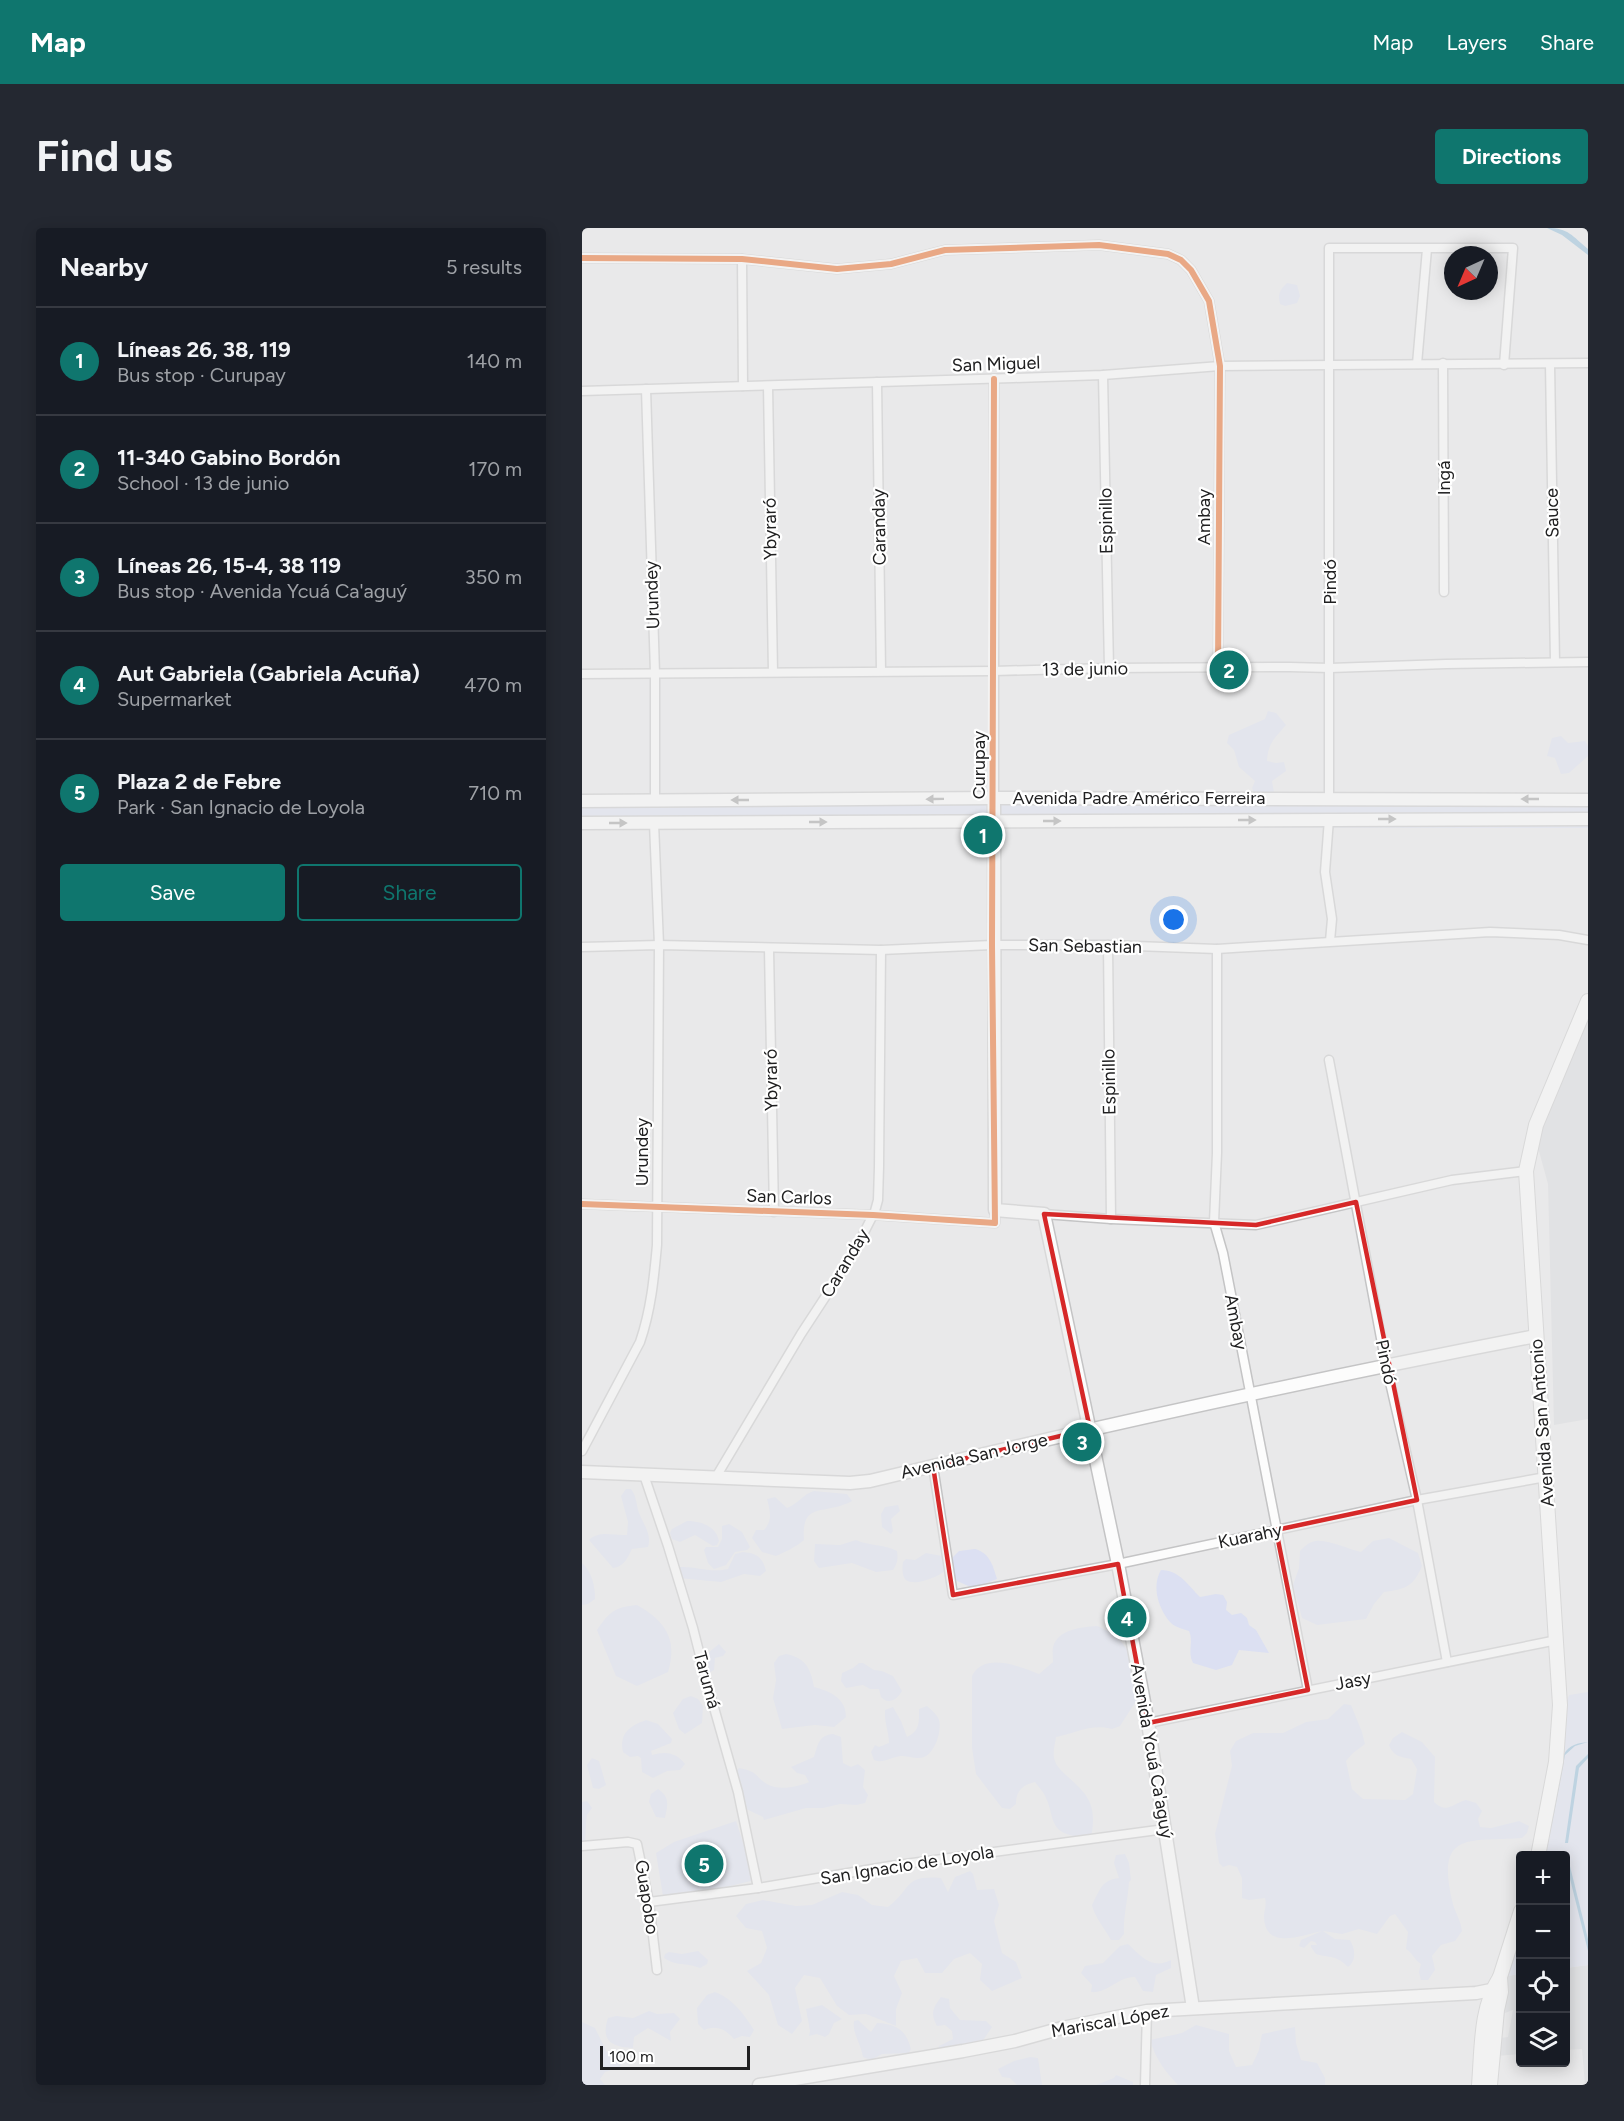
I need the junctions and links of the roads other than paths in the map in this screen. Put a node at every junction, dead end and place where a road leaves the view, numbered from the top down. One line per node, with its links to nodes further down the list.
1 (1427, 249): 6 (street); 8 (street); 10 (street, Pindó)
2 (582, 258): 3 (street, Ambay)
3 (742, 259): 9 (street, Ambay); 14 (street)
4 (1443, 363): 6 (street, San Miguel); 8 (street, San Miguel); 18 (street, Ingá)
5 (1588, 363): 7 (street, San Miguel)
6 (1417, 364): 10 (street, San Miguel)
7 (1550, 364): 8 (street, San Miguel); 19 (street, Sauce)
8 (1504, 365)
9 (1220, 366): 10 (street, San Miguel); 11 (street, San Miguel); 22 (street, Ambay)
10 (1330, 366): 23 (street, Pindó)
11 (1103, 375): 12 (street, San Miguel); 21 (street, Espinillo)
12 (994, 379): 13 (street, San Miguel); 25 (street, Curupay)
13 (877, 382): 15 (street, San Miguel); 24 (street, Caranday)
14 (743, 386): 15 (street, San Miguel); 16 (street, San Miguel)
15 (768, 386): 26 (street, Ybyraró)
16 (646, 389): 17 (street, San Miguel); 28 (street, Urundey)
17 (582, 391)
18 (1444, 592)
19 (1555, 662): 20 (street, 13 de junio); 23 (street, 13 de junio)
20 (1588, 662)
21 (1109, 668): 22 (street, 13 de junio); 25 (street, 13 de junio)
22 (1218, 668): 23 (street, 13 de junio)
23 (1330, 668): 30 (street, Pindó)
24 (881, 671): 25 (street, 13 de junio); 26 (street, 13 de junio)
25 (994, 671): 29 (street, Curupay)
26 (773, 672): 28 (street, 13 de junio)
27 (582, 674): 28 (street, 13 de junio)
28 (655, 674): 33 (street, Urundey)
29 (994, 798): 30 (street, Avenida Padre Américo Ferreira); 33 (street, Avenida Padre Américo Ferreira, one-way to 33); 36 (street, Curupay)
30 (1329, 799): 31 (street, Avenida Padre Américo Ferreira, one-way to 30)
31 (1588, 800)
32 (582, 801): 33 (street, Avenida Padre Américo Ferreira)
33 (655, 801)
34 (1329, 819): 35 (street, Avenida Padre Américo Ferreira, one-way to 35); 36 (street, Avenida Padre Américo Ferreira, one-way to 34); 40 (street)
35 (1588, 819)
36 (994, 821): 38 (street, Avenida Padre Américo Ferreira, one-way to 36); 42 (street, Curupay)
37 (582, 823): 38 (street, Avenida Padre Américo Ferreira, one-way to 38)
38 (654, 823): 41 (street, Urundey)
39 (1588, 940): 40 (street, San Sebastian)
40 (1330, 941): 46 (street, San Sebastian)
41 (659, 945): 44 (street, San Sebastian); 45 (street, San Sebastian); 53 (street, Urundey)
42 (993, 945): 43 (street, San Sebastian); 47 (street, San Sebastian); 54 (street, Curupay)
43 (1108, 945): 46 (street, San Sebastian); 58 (street, Espinillo)
44 (582, 947)
45 (769, 949): 47 (street, San Sebastian); 55 (street, Ybyraró)
46 (1217, 949): 59 (street, Ambay)
47 (881, 950): 57 (street, Caranday)
48 (1588, 1001): 50 (main road, Avenida San Antonio)
49 (1329, 1060): 51 (street, Pindó)
50 (1526, 1171): 51 (street); 61 (main road, Avenida San Antonio)
51 (1356, 1202): 59 (street); 62 (street, Pindó)
52 (582, 1204): 53 (street, San Carlos)
53 (657, 1206): 55 (street, San Carlos); 65 (street, Urundey)
54 (994, 1210): 56 (street); 60 (street, Curupay)
55 (774, 1212): 57 (street, San Carlos)
56 (1044, 1214): 58 (street); 64 (street, Avenida Ycuá Ca'aguý)
57 (873, 1215): 60 (street, San Carlos); 69 (street, Caranday)
58 (1111, 1219): 59 (street)
59 (1214, 1222): 63 (street, Ambay)
60 (995, 1223)
61 (1536, 1336): 62 (street, Avenida San Jorge); 70 (main road, Avenida San Antonio)
62 (1386, 1365): 63 (street, Avenida San Jorge); 71 (street, Pindó)
63 (1250, 1394): 64 (street, Avenida San Jorge); 72 (street, Ambay)
64 (1090, 1429): 66 (street, Avenida San Jorge); 73 (street, Avenida Ycuá Ca'aguý)
65 (582, 1451)
66 (933, 1466): 69 (street, Avenida San Jorge); 73 (street, Kuarahy)
67 (582, 1472): 68 (street, Avenida San Jorge)
68 (644, 1475): 69 (street, Avenida San Jorge); 81 (street, Tarumá)
69 (716, 1477)
70 (1546, 1477): 71 (street, Kuarahy); 74 (main road, Avenida San Antonio)
71 (1417, 1500): 72 (street, Kuarahy); 75 (street, Pindó)
72 (1276, 1530): 73 (street, Kuarahy); 76 (street, Ambay)
73 (1118, 1564): 77 (street, Avenida Ycuá Ca'aguý)
74 (1557, 1640): 75 (street, Jasy); 80 (main road, Avenida San Antonio)
75 (1448, 1662): 76 (street, Jasy)
76 (1308, 1690): 77 (street, Jasy)
77 (1148, 1723): 78 (street, Avenida Ycuá Ca'aguý)
78 (1165, 1829): 81 (street, San Ignacio de Loyola); 86 (street, Avenida Ycuá Ca'aguý)
79 (582, 1846): 82 (street, Guapobo)
80 (1539, 1851)
81 (758, 1888): 82 (street, San Ignacio de Loyola)
82 (649, 1902): 84 (street, Guapobo)
83 (1516, 1927): 85 (main road)
84 (657, 1970)
85 (1496, 1991): 86 (street, Mariscal López); 90 (main road); 91 (main road)
86 (1193, 2008): 87 (street, Mariscal López)
87 (1148, 2011): 88 (street, Mariscal López); 89 (street)
88 (759, 2085)
89 (1145, 2085)
90 (1479, 2085)
91 (1490, 2085)

